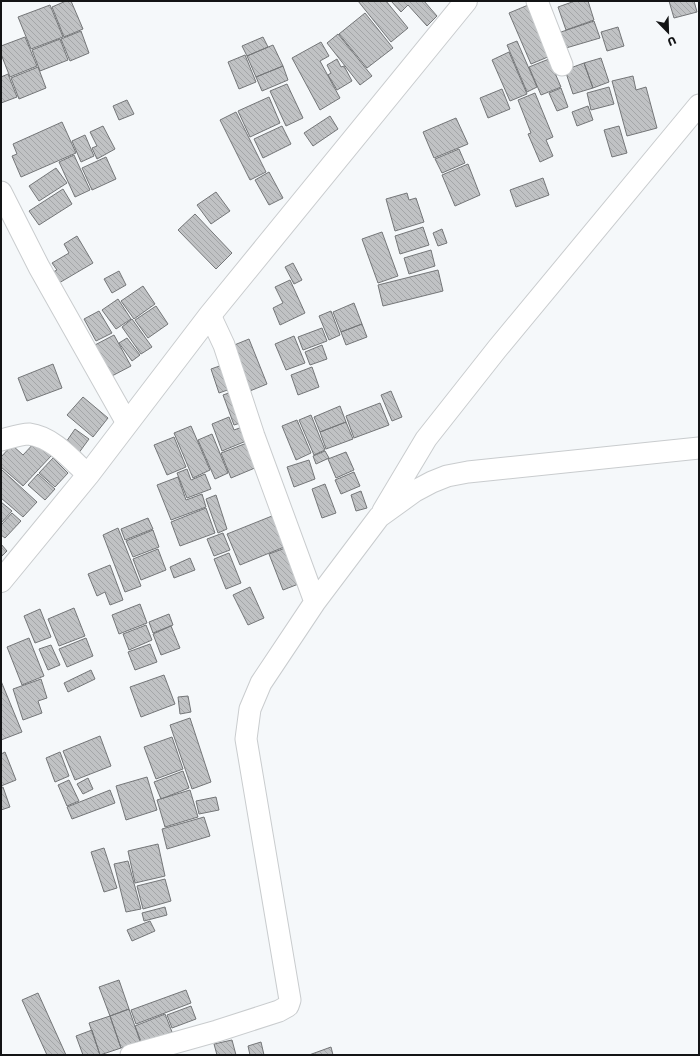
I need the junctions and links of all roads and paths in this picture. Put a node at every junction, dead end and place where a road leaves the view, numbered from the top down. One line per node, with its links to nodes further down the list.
1 (466, 1): 6 (main road)
2 (537, 1): 3 (street)
3 (562, 65)
4 (699, 105): 11 (street)
5 (1, 192): 7 (street)
6 (210, 315): 7 (main road); 13 (street)
7 (127, 423): 10 (main road)
8 (1, 440): 10 (street)
9 (699, 448): 11 (street)
10 (88, 475): 12 (main road)
11 (379, 517): 13 (street)
12 (1, 581)
13 (315, 602): 14 (street)
14 (131, 1055)

